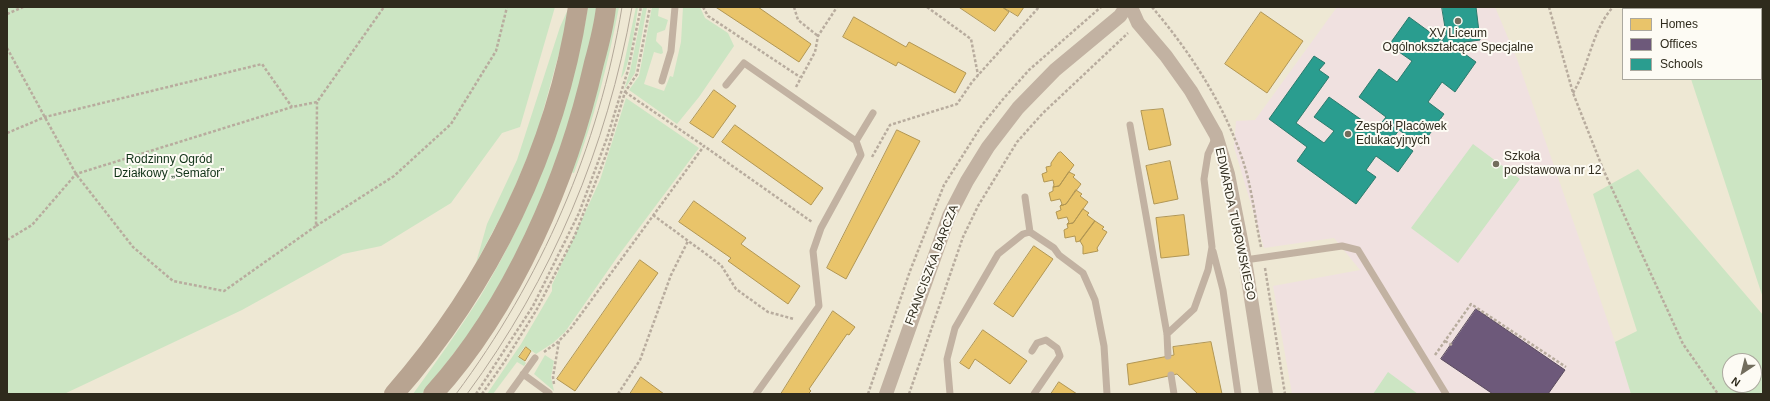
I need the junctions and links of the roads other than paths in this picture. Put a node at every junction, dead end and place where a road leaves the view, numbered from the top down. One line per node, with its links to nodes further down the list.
1 (578, 7): 23 (main road)
2 (606, 7): 24 (main road)
3 (675, 7): 6 (lane)
4 (1126, 7): 27 (street, FRANCISZKA BARCZA)
5 (1131, 7): 10 (street, EDWARDA TUROWSKIEGO)
6 (662, 81)
7 (726, 85): 11 (lane)
8 (874, 113): 11 (lane)
9 (1130, 125): 16 (lane)
10 (1216, 135): 14 (lane); 15 (street, EDWARDA TUROWSKIEGO)
11 (856, 141): 26 (lane)
12 (1025, 197): 13 (lane)
13 (1030, 232): 28 (lane); 30 (lane)
14 (1212, 247): 16 (lane); 32 (lane)
15 (1245, 260): 33 (street, EDWARDA TUROWSKIEGO); 34 (lane)
16 (1167, 334): 18 (lane)
17 (1032, 351): 29 (lane)
18 (1168, 356)
19 (535, 358): 20 (lane)
20 (523, 374): 22 (lane); 25 (lane)
21 (1171, 375): 31 (lane)
22 (552, 390)
23 (394, 394)
24 (433, 394)
25 (509, 394)
26 (756, 394)
27 (886, 394)
28 (950, 394)
29 (1034, 394)
30 (1108, 394)
31 (1174, 394)
32 (1238, 394)
33 (1266, 394)
34 (1446, 394)

